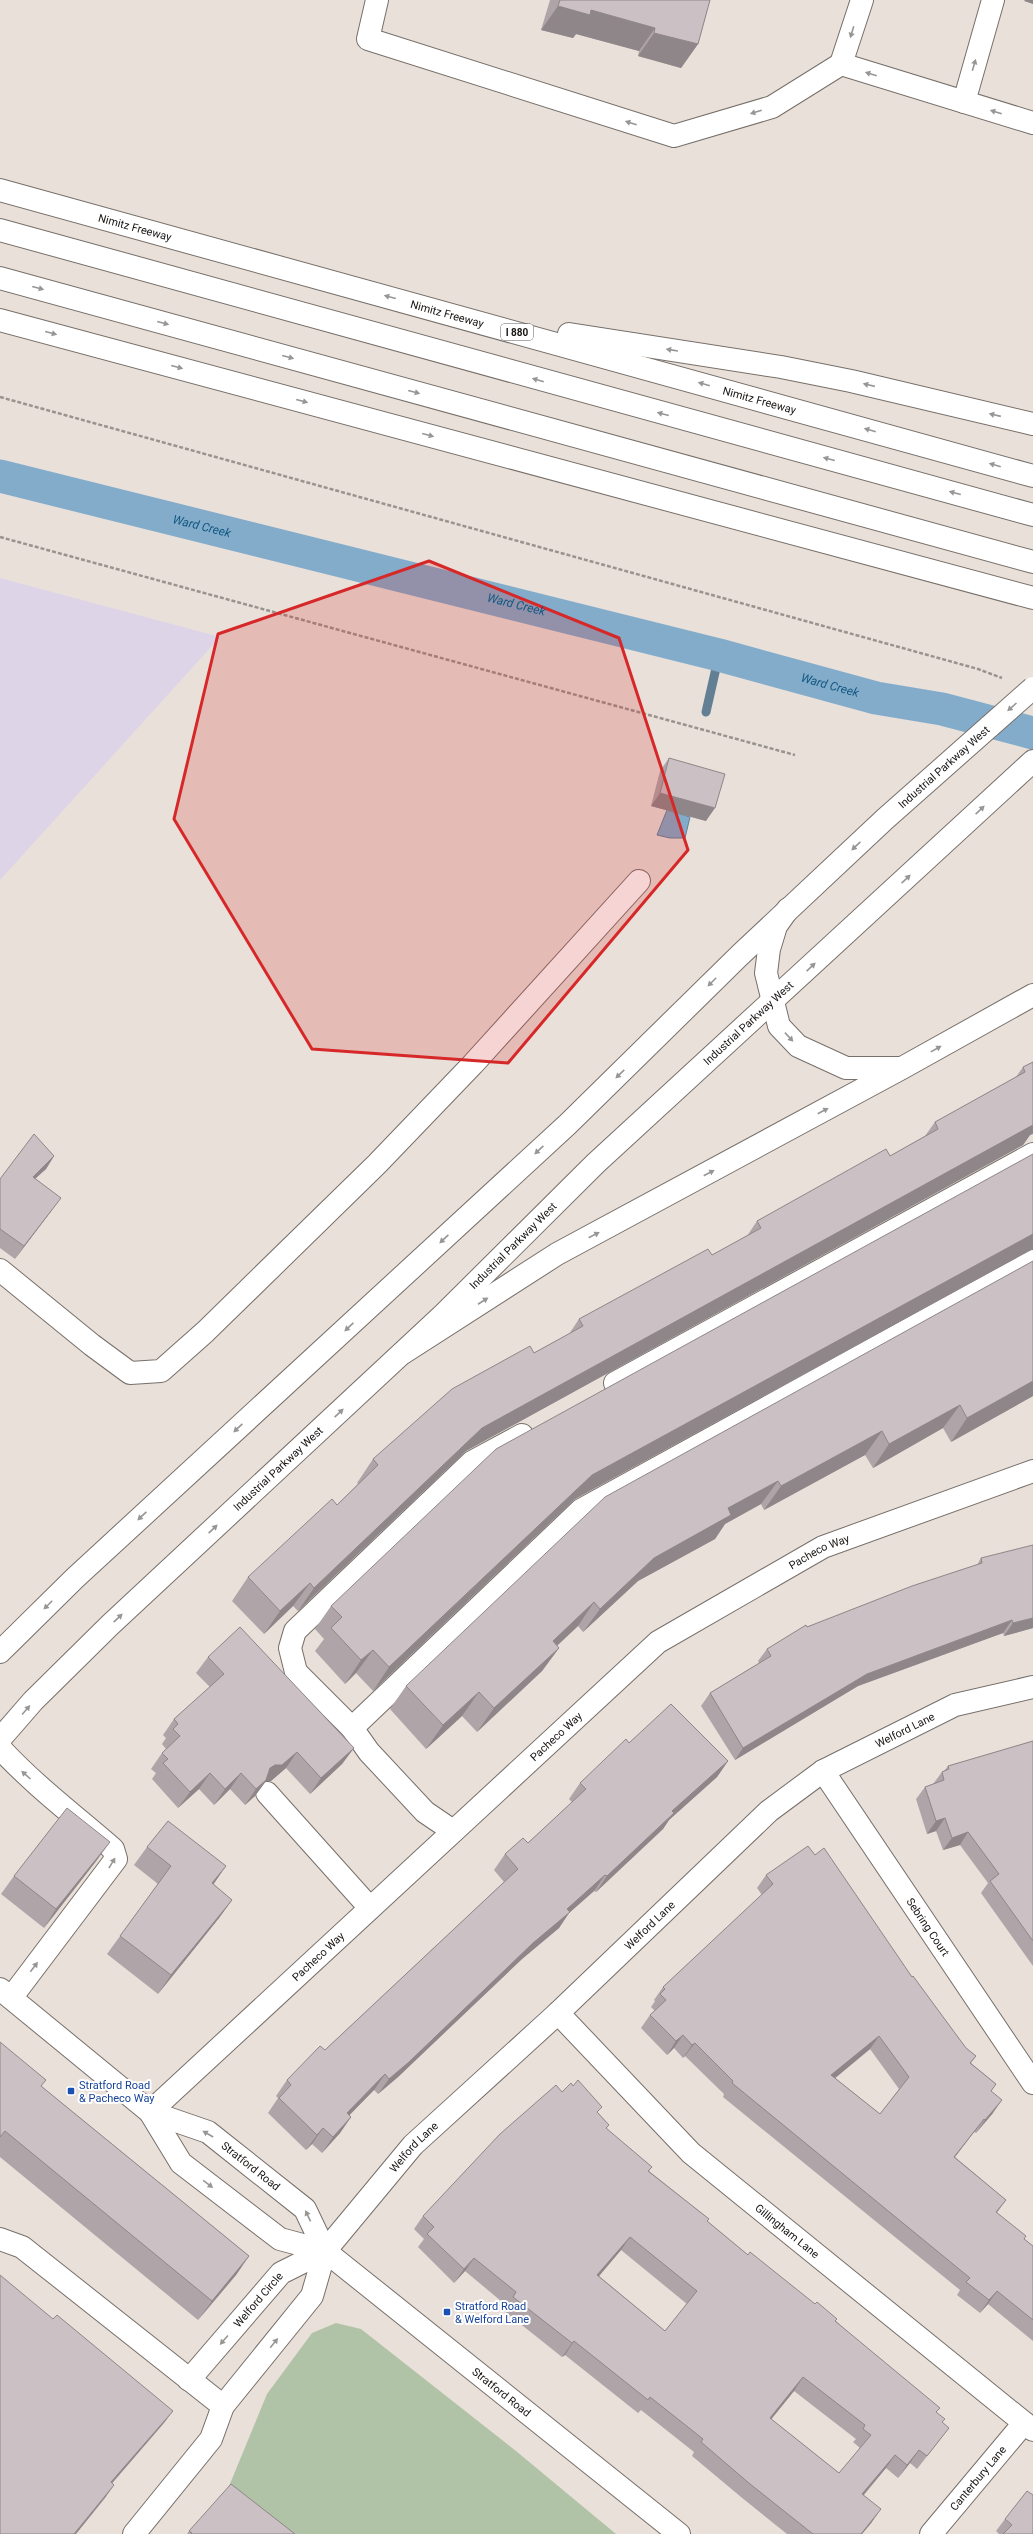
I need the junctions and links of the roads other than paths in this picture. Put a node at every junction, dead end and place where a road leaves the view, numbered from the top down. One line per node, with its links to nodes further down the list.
1 (377, 0): 4 (main road, one-way to 1)
2 (862, 0): 4 (main road, one-way to 4)
3 (993, 0): 5 (main road, one-way to 3)
4 (841, 64): 5 (main road, one-way to 4)
5 (964, 102): 6 (main road, one-way to 5)
6 (1033, 123)
7 (0, 190): 10 (main road, Nimitz Freeway / I 880, one-way to 7)
8 (0, 230): 14 (main road, one-way to 8)
9 (0, 278): 15 (main road, one-way to 15)
10 (469, 319): 12 (main road, one-way to 10); 13 (main road, Nimitz Freeway / I 880, one-way to 10)
11 (0, 320): 16 (main road, one-way to 16)
12 (1033, 424)
13 (1033, 476)
14 (1033, 515)
15 (1033, 562)
16 (1033, 598)
17 (1033, 688): 20 (main road, Industrial Parkway West, one-way to 20, bridge)
18 (1033, 761): 22 (main road, Industrial Parkway West, one-way to 18)
19 (639, 881): 26 (main road)
20 (788, 909): 22 (main road); 31 (main road, Industrial Parkway West, one-way to 31)
21 (1033, 995): 23 (main road, one-way to 21)
22 (772, 1003): 23 (main road, one-way to 23); 27 (main road, Industrial Parkway West)
23 (902, 1068): 27 (main road, one-way to 23)
24 (1033, 1154): 28 (main road)
25 (1033, 1261): 33 (main road)
26 (0, 1270)
27 (403, 1353): 34 (main road, Industrial Parkway West, one-way to 27)
28 (597, 1393)
29 (542, 1424): 33 (main road)
30 (1033, 1471): 38 (main road, Pacheco Way)
31 (0, 1652)
32 (1033, 1687): 36 (main road, Welford Lane)
33 (352, 1728): 38 (main road)
34 (0, 1739)
35 (0, 1748): 40 (main road, one-way to 35)
36 (823, 1771): 41 (main road, Welford Lane); 42 (main road, Sebring Court)
37 (267, 1793): 39 (main road)
38 (453, 1831): 39 (main road, Pacheco Way)
39 (370, 1908): 43 (main road, Pacheco Way)
40 (3, 1991): 43 (main road, Stratford Road)
41 (558, 2013): 45 (main road, Welford Lane); 48 (main road, Gillingham Lane)
42 (1033, 2083)
43 (150, 2112): 45 (main road, Stratford Road, one-way to 45); 45 (main road, Stratford Road, one-way to 43)
44 (0, 2239): 46 (main road)
45 (325, 2251): 46 (main road, Welford Circle, one-way to 46); 47 (main road, one-way to 45); 50 (main road, Stratford Road)
46 (189, 2380): 47 (main road)
47 (223, 2406): 49 (main road)
48 (1028, 2426): 51 (main road, Canterbury Lane)
49 (134, 2534)
50 (679, 2534)
51 (931, 2534)

